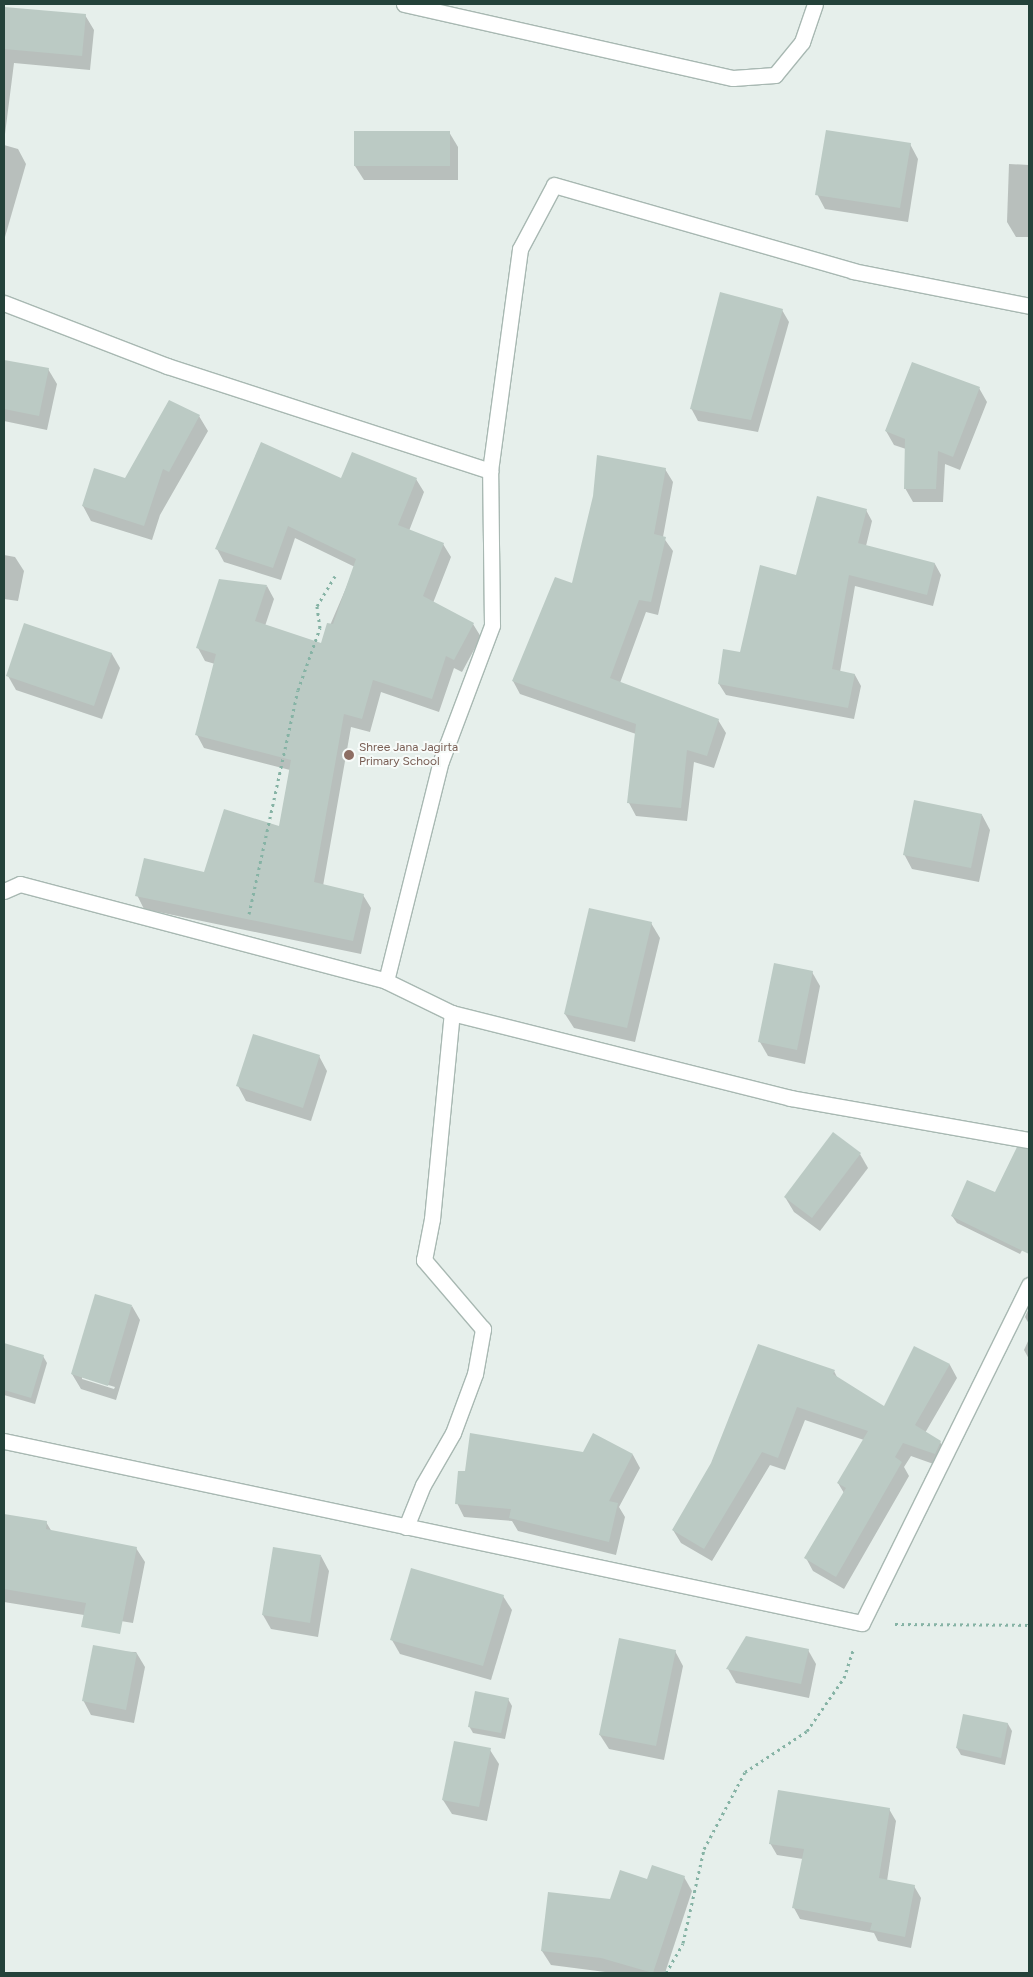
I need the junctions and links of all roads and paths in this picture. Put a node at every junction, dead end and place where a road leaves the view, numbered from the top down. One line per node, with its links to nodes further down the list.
1 (404, 4): 2 (street)
2 (815, 4)
3 (4, 303): 5 (street)
4 (1029, 306): 5 (street)
5 (490, 471): 9 (street)
6 (335, 576): 8 (path)
7 (4, 891): 8 (street)
8 (244, 947): 9 (street)
9 (386, 981): 10 (street)
10 (452, 1013): 11 (street); 14 (street)
11 (1029, 1140)
12 (1029, 1285): 15 (street)
13 (4, 1441): 14 (street)
14 (406, 1527): 15 (street)
15 (862, 1623): 16 (path); 17 (path)
16 (1029, 1624)
17 (666, 1973)

